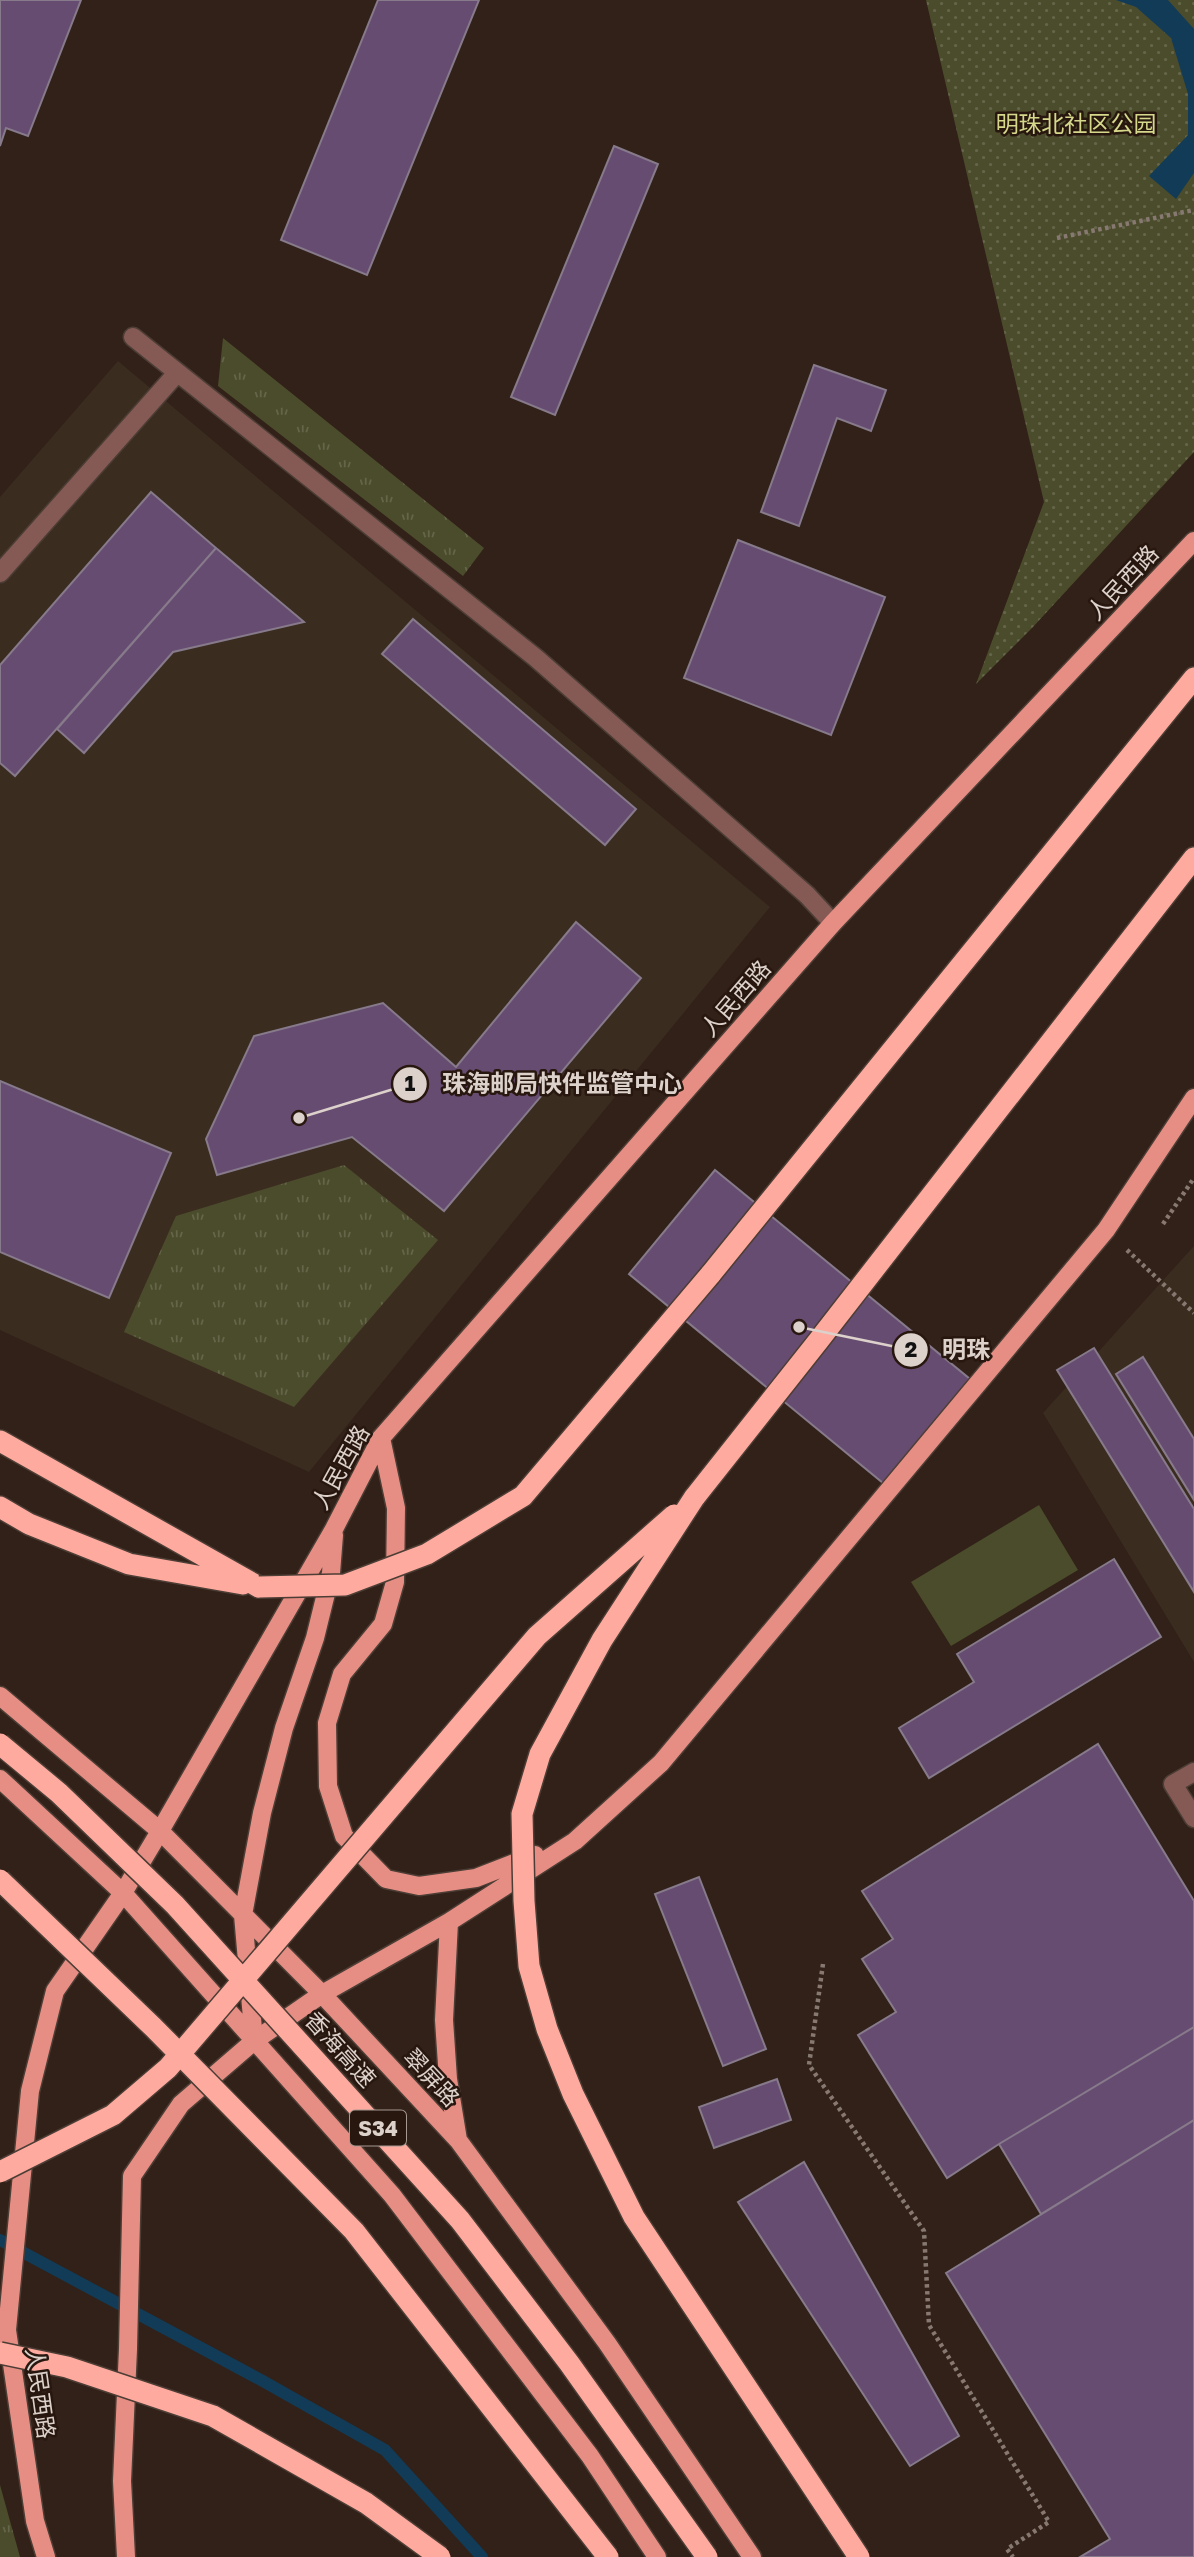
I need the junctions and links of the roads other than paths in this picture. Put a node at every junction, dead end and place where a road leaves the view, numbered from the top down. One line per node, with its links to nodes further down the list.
1 (133, 337): 2 (lane)
2 (177, 373): 4 (lane); 7 (lane)
3 (1194, 541): 7 (main road, 人民西路)
4 (0, 573)
5 (1194, 677): 14 (highway, bridge)
6 (1194, 858): 11 (highway)
7 (833, 923): 9 (main road, 人民西路)
8 (1194, 1098): 21 (main road)
9 (381, 1438): 13 (main road, 人民西路); 21 (main road)
10 (0, 1441): 14 (highway)
11 (694, 1498): 29 (highway, bridge); 38 (highway, bridge)
12 (0, 1507): 14 (highway)
13 (334, 1529): 20 (main road, 人民西路); 24 (main road)
14 (259, 1587)
15 (0, 1696): 20 (main road, 翠屏路)
16 (0, 1744): 36 (highway, 香海高速 / S34, bridge)
17 (1194, 1772): 19 (lane)
18 (0, 1779): 23 (main road)
19 (1194, 1818)
20 (160, 1831): 23 (main road, 人民西路); 24 (main road, 翠屏路)
21 (575, 1840): 25 (main road)
22 (0, 1880): 34 (highway, bridge)
23 (123, 1893): 27 (main road); 31 (main road, 人民西路)
24 (243, 1915): 26 (main road, 翠屏路); 27 (main road)
25 (449, 1922): 26 (main road); 28 (main road)
26 (322, 1994): 27 (main road); 28 (main road, 翠屏路)
27 (254, 2041): 32 (main road); 35 (main road)
28 (458, 2140): 37 (main road, 翠屏路)
29 (0, 2172)
30 (0, 2353): 33 (highway, bridge)
31 (46, 2557)
32 (126, 2557)
33 (440, 2557)
34 (608, 2557)
35 (657, 2557)
36 (707, 2557)
37 (752, 2557)
38 (859, 2557)

